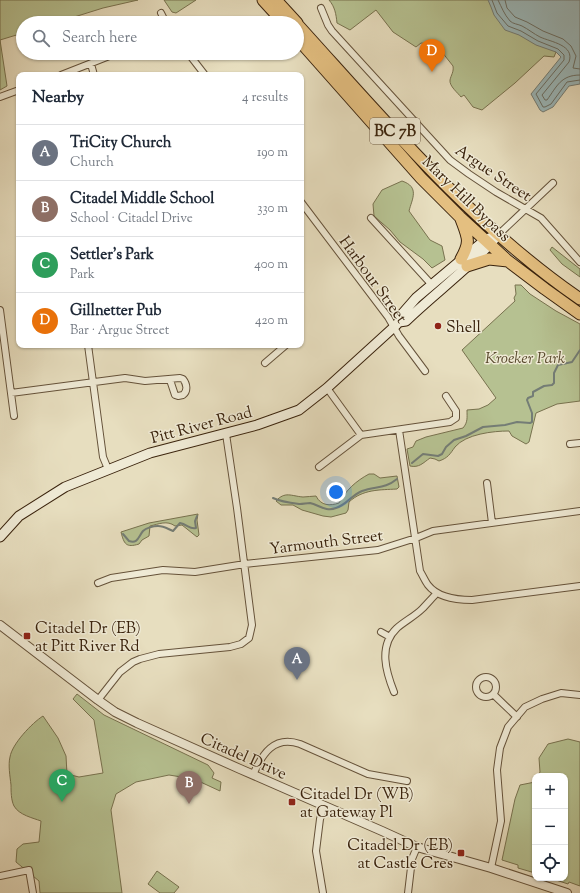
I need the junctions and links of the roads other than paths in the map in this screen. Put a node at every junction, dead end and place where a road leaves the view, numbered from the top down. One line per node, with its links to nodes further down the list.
1 (263, 0): 4 (highway)
2 (276, 0): 5 (highway, Mary Hill Bypass / BC 7B)
3 (321, 8): 18 (street, Argue Street)
4 (278, 16)
5 (291, 16)
6 (304, 31): 21 (highway, Mary Hill Bypass / BC 7B)
7 (304, 46): 19 (highway, Mary Hill Bypass / BC 7B)
8 (100, 60): 10 (street)
9 (193, 60): 13 (street)
10 (91, 64): 11 (street); 12 (street)
11 (69, 72)
12 (93, 72)
13 (203, 72)
14 (16, 91): 15 (street)
15 (0, 97)
16 (553, 183): 18 (street, Pitt River Road)
17 (304, 206): 31 (street, Harbour Street)
18 (525, 209): 21 (street, Pitt River Road); 25 (street, Argue Street)
19 (460, 217): 22 (highway, Mary Hill Bypass / BC 7B); 24 (highway)
20 (371, 218): 26 (street)
21 (498, 235): 22 (main road, Pitt River Road); 28 (highway, Mary Hill Bypass / BC 7B)
22 (487, 242): 23 (highway, Mary Hill Bypass / BC 7B); 24 (main road, Pitt River Road)
23 (508, 260): 24 (highway); 30 (highway, Mary Hill Bypass / BC 7B)
24 (464, 262): 26 (main road, Pitt River Road); 27 (main road, Pitt River Road)
25 (580, 262)
26 (432, 285): 27 (main road); 31 (main road, Pitt River Road)
27 (433, 296): 31 (main road, Pitt River Road)
28 (580, 299)
29 (0, 310): 39 (street)
30 (580, 314)
31 (397, 324): 35 (street, Harbour Street); 38 (main road, Pitt River Road)
32 (88, 348): 37 (street)
33 (282, 348): 34 (street)
34 (265, 363)
35 (425, 371)
36 (170, 380): 37 (street)
37 (94, 383): 39 (street); 48 (street)
38 (327, 388): 43 (main road, Pitt River Road); 44 (street)
39 (11, 393): 41 (street)
40 (446, 396): 42 (street)
41 (14, 416)
42 (399, 430): 44 (street); 53 (street)
43 (226, 434): 48 (main road, Pitt River Road); 54 (street)
44 (362, 435): 47 (street)
45 (580, 443): 46 (street)
46 (570, 444)
47 (320, 467)
48 (108, 469): 52 (main road, Pitt River Road)
49 (487, 483): 51 (street)
50 (580, 511): 51 (street, Yarmouth Street)
51 (492, 523): 53 (street, Yarmouth Street)
52 (0, 537)
53 (416, 538): 54 (street, Yarmouth Street); 57 (street)
54 (244, 564): 55 (street, Yarmouth Street); 64 (street)
55 (98, 583)
56 (580, 586): 57 (street)
57 (437, 593): 60 (street)
58 (0, 624): 64 (street, Citadel Drive)
59 (380, 632): 60 (street)
60 (390, 637): 61 (street)
61 (394, 692)
62 (493, 694): 65 (street)
63 (580, 695): 65 (street)
64 (98, 700): 66 (street, Citadel Drive)
65 (517, 717): 70 (street)
66 (253, 774): 67 (street); 68 (street, Citadel Drive)
67 (407, 781)
68 (324, 806): 69 (street, Citadel Drive); 73 (street)
69 (417, 847): 70 (street, Citadel Drive); 74 (street)
70 (491, 868): 75 (street, Citadel Drive)
71 (0, 876): 72 (street)
72 (33, 893)
73 (323, 893)
74 (408, 893)
75 (567, 893)

